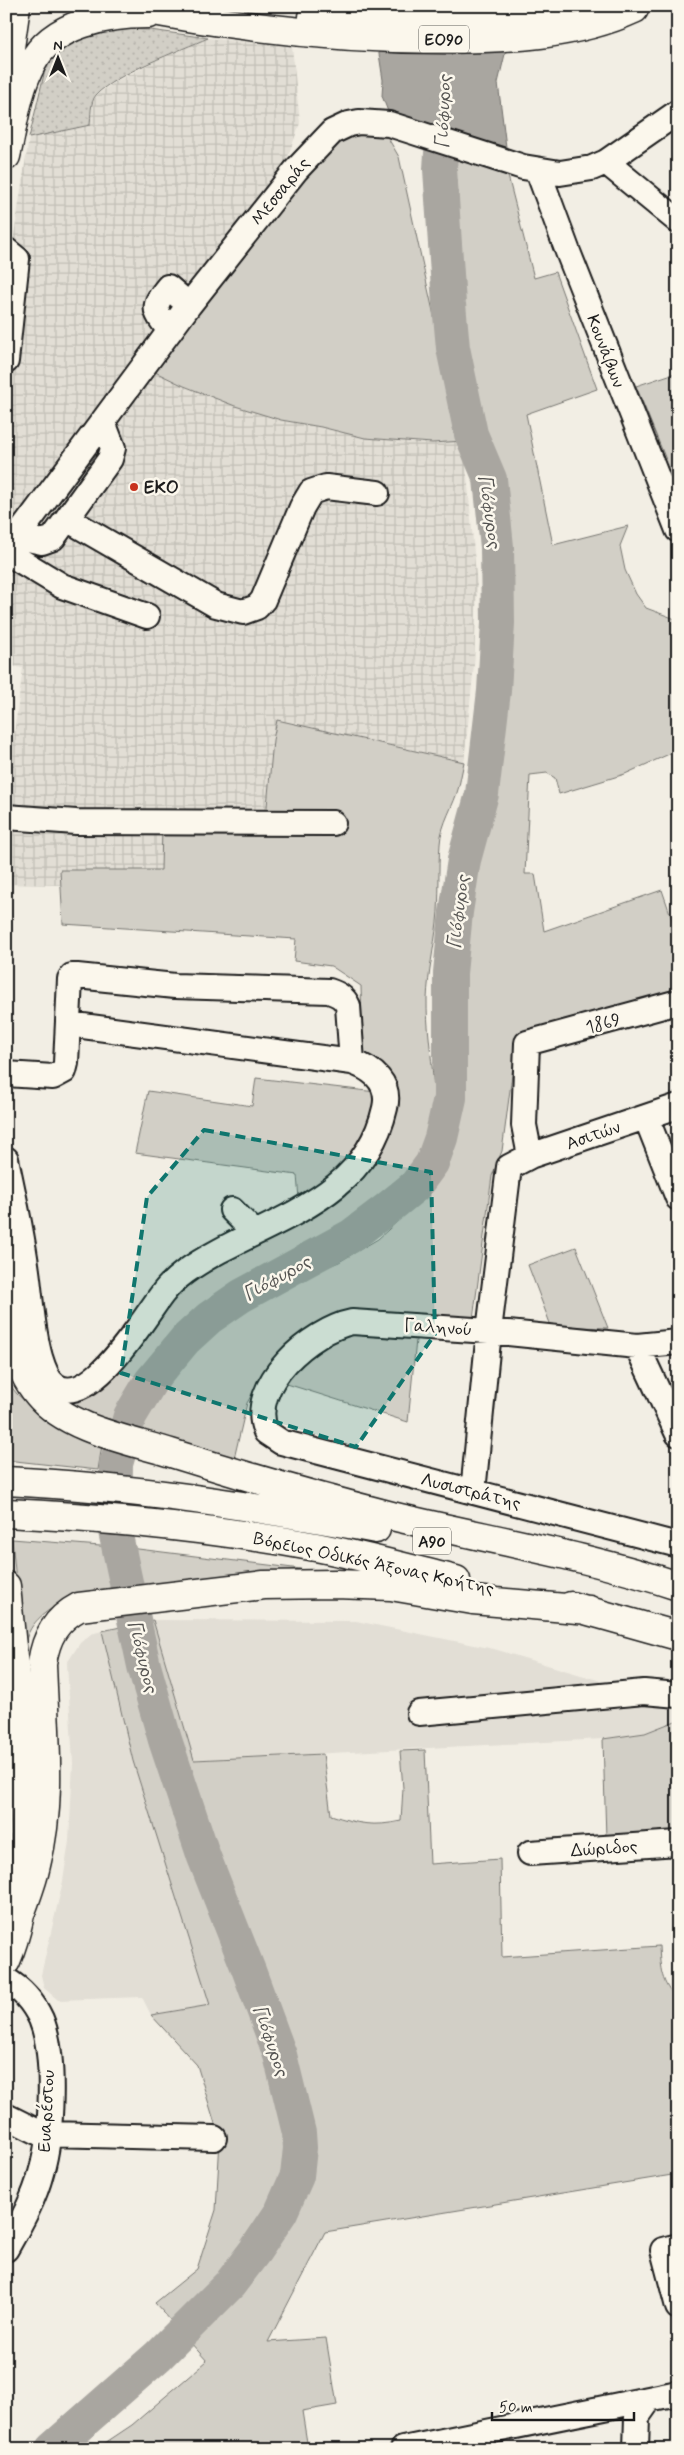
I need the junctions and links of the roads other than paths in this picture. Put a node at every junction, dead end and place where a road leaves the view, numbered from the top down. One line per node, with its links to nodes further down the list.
1 (16, 6): 7 (main road)
2 (128, 6): 5 (main road, ΕΟ90)
3 (228, 6): 6 (main road, ΕΟ90)
4 (640, 8): 6 (main road, ΕΟ90)
5 (168, 14): 6 (main road, ΕΟ90); 9 (main road)
6 (377, 28)
7 (6, 75)
8 (678, 112): 10 (street, Μεσσαράς)
9 (6, 156)
10 (606, 162): 11 (street, Μεσσαράς); 12 (street)
11 (538, 171): 15 (street, Μεσσαράς); 20 (street, Κουνάβων)
12 (678, 221)
13 (6, 250): 14 (street)
14 (6, 361)
15 (104, 422): 16 (street, Μεσσαράς); 17 (street)
16 (64, 476): 17 (street); 21 (street, Μεσσαράς)
17 (98, 476): 19 (street)
18 (377, 493): 19 (street)
19 (67, 519): 21 (street)
20 (678, 530)
21 (10, 547): 22 (street)
22 (147, 616)
23 (6, 817): 24 (street)
24 (333, 823)
25 (678, 1002): 32 (street, 1869)
26 (68, 1024): 27 (street); 27 (street); 28 (street)
27 (352, 1062): 35 (street)
28 (6, 1074)
29 (678, 1106): 30 (street, Ασιτών)
30 (646, 1117): 32 (street, Ασιτών); 33 (street)
31 (6, 1159): 35 (street)
32 (519, 1161): 37 (street)
33 (678, 1198)
34 (232, 1210): 35 (street)
35 (255, 1233)
36 (6, 1257): 47 (main road)
37 (489, 1331): 39 (street, Γαληνού); 40 (street, Γαληνού); 43 (street)
38 (678, 1342): 39 (street, Γαληνού)
39 (637, 1346): 41 (street)
40 (266, 1432): 43 (street, Λυσιστράτης)
41 (678, 1434)
42 (6, 1481): 48 (main road, Βόρειος Οδικός Άξονας Κρήτης / Α90)
43 (473, 1492): 45 (street, Λυσιστράτης)
44 (6, 1513): 49 (main road, Βόρειος Οδικός Άξονας Κρήτης / Α90)
45 (678, 1545)
46 (6, 1586): 51 (main road)
47 (678, 1586)
48 (678, 1601)
49 (589, 1610): 50 (main road, Βόρειος Οδικός Άξονας Κρήτης / Α90); 56 (main road)
50 (678, 1636)
51 (10, 1675): 56 (main road)
52 (678, 1695): 53 (street)
53 (419, 1713)
54 (678, 1843): 55 (street, Δώριδος)
55 (530, 1853)
56 (22, 1909): 57 (main road)
57 (6, 1961)
58 (6, 1980): 60 (street, Ευαρέστου)
59 (6, 2116): 60 (street)
60 (48, 2134): 61 (street); 63 (street, Ευαρέστου)
61 (214, 2138)
62 (678, 2246): 64 (street)
63 (6, 2249)
64 (678, 2308)
65 (678, 2394): 66 (street)
66 (649, 2400): 67 (street); 68 (street)
67 (403, 2449)
68 (636, 2449)

